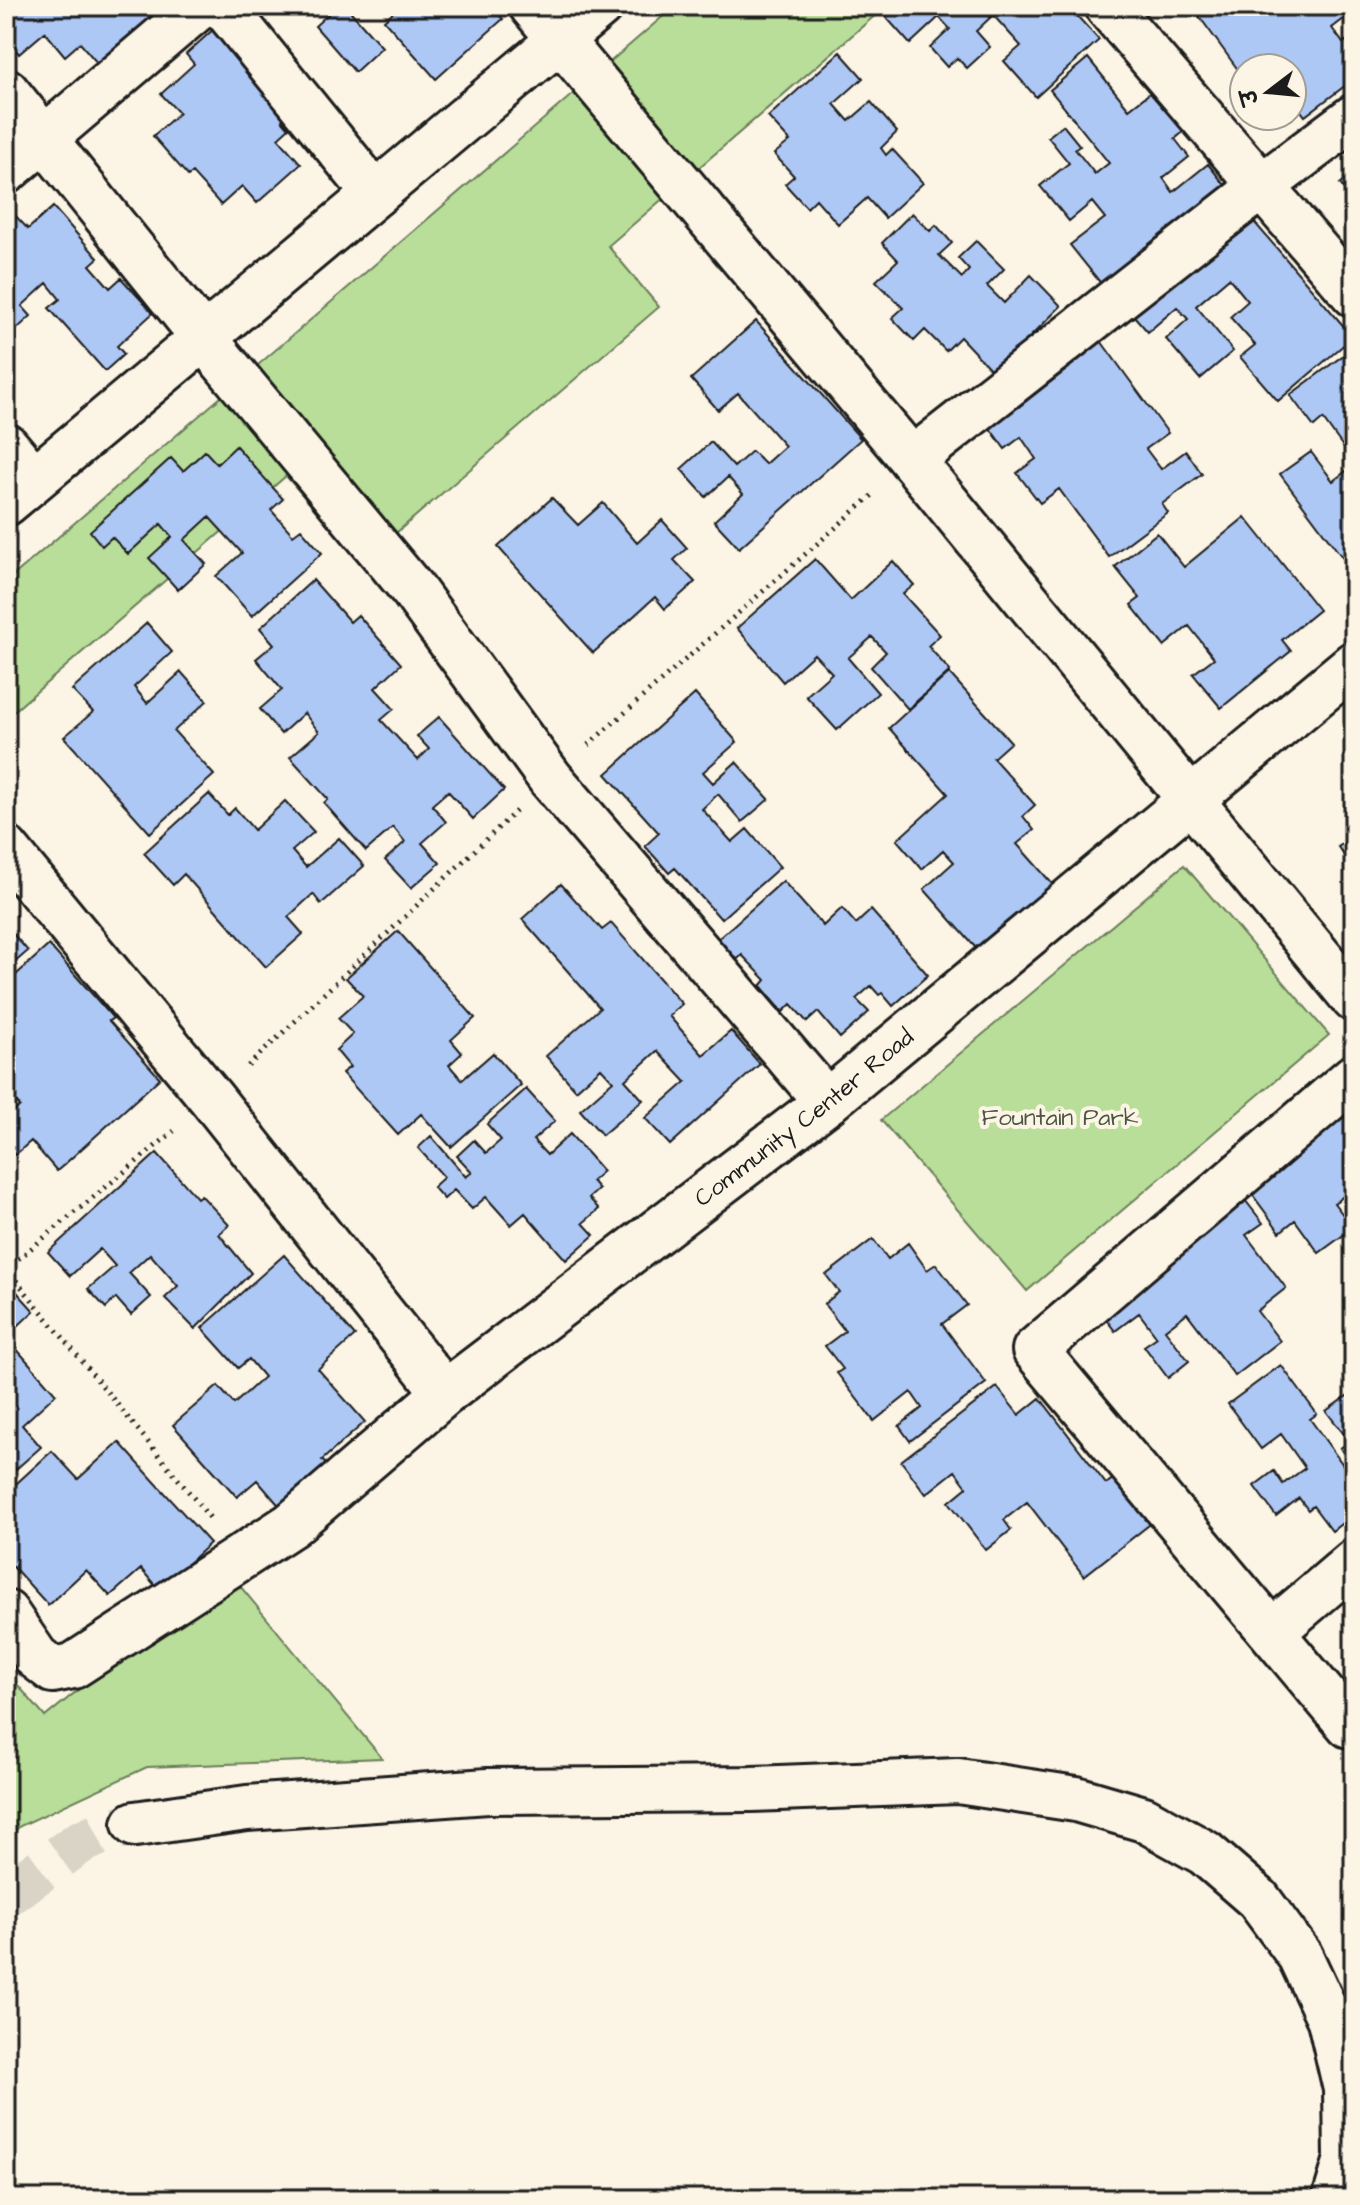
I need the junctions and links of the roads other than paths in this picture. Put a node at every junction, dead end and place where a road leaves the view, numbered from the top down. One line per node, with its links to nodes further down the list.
1 (200, 6): 9 (main road)
2 (223, 6): 12 (main road)
3 (532, 6): 6 (main road)
4 (600, 6): 6 (main road)
5 (1107, 6): 11 (main road)
6 (559, 39): 12 (main road); 16 (main road)
7 (6, 91): 9 (main road)
8 (1354, 117): 11 (main road)
9 (44, 138): 10 (main road); 14 (main road)
10 (6, 171)
11 (1262, 186): 13 (main road); 16 (main road)
12 (375, 194): 14 (main road)
13 (1354, 294)
14 (203, 337): 17 (main road); 23 (main road)
15 (6, 446): 17 (main road)
16 (912, 460): 19 (main road)
17 (20, 491)
18 (1354, 664): 19 (main road, Community Center Road)
19 (1190, 800): 21 (main road); 23 (main road, Community Center Road)
20 (6, 849): 24 (main road)
21 (1354, 999)
22 (1354, 1077): 27 (main road)
23 (827, 1102): 24 (main road, Community Center Road)
24 (445, 1393): 26 (main road, Community Center Road)
25 (1354, 1562): 27 (main road)
26 (6, 1613)
27 (1272, 1632): 28 (main road)
28 (1349, 1725)
29 (135, 1824): 30 (main road)
30 (1335, 2199)

